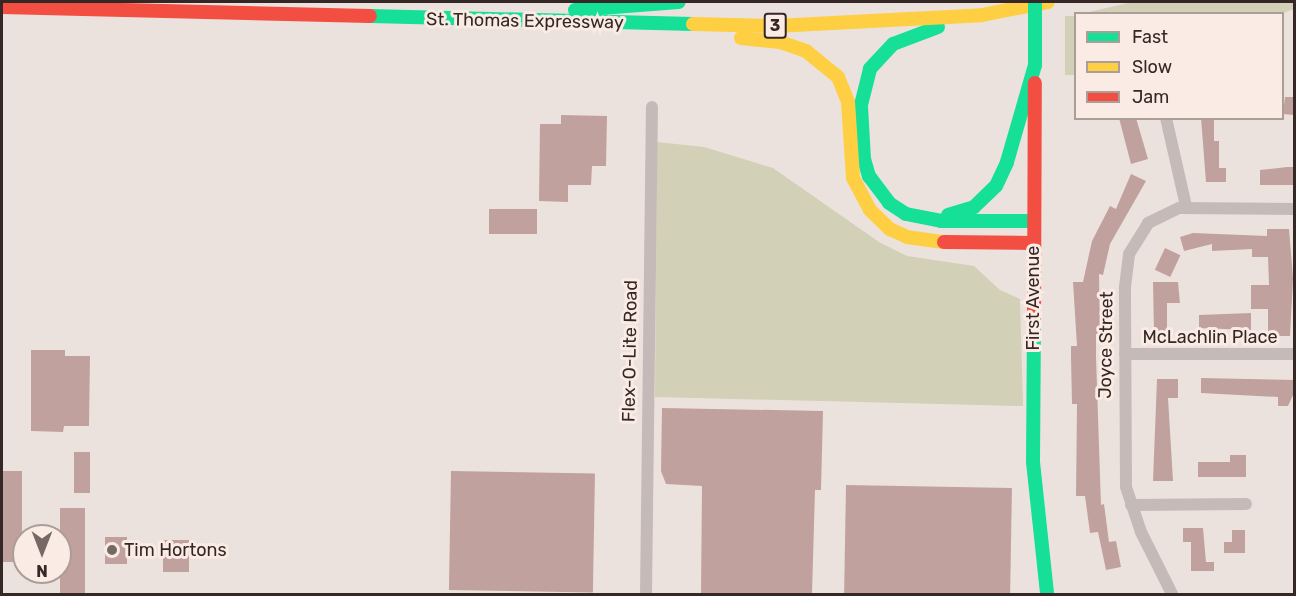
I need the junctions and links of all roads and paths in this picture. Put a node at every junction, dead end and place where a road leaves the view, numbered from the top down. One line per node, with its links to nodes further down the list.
1 (679, 2): 5 (main road)
2 (1035, 2): 8 (main road, First Avenue, bridge)
3 (1048, 2): 6 (main road, St. Thomas Expressway / 3)
4 (2, 7): 5 (main road, St. Thomas Expressway / 3)
5 (285, 15): 7 (main road, St. Thomas Expressway / 3)
6 (982, 15): 7 (main road, St. Thomas Expressway / 3); 13 (main road)
7 (568, 22): 15 (main road)
8 (1035, 65): 13 (main road); 14 (main road, First Avenue)
9 (652, 107): 20 (street, Flex-O-Lite Road)
10 (1166, 120): 11 (street)
11 (1186, 206): 12 (street); 16 (street, Joyce Street)
12 (1294, 209)
13 (915, 216): 14 (main road)
14 (1033, 221): 15 (main road, First Avenue)
15 (1032, 243): 21 (main road, First Avenue)
16 (1125, 354): 17 (street, McLachlin Place); 19 (street, Joyce Street)
17 (1294, 354)
18 (1246, 504): 19 (street)
19 (1131, 505): 22 (street, Joyce Street)
20 (646, 594)
21 (1047, 594)
22 (1172, 594)

